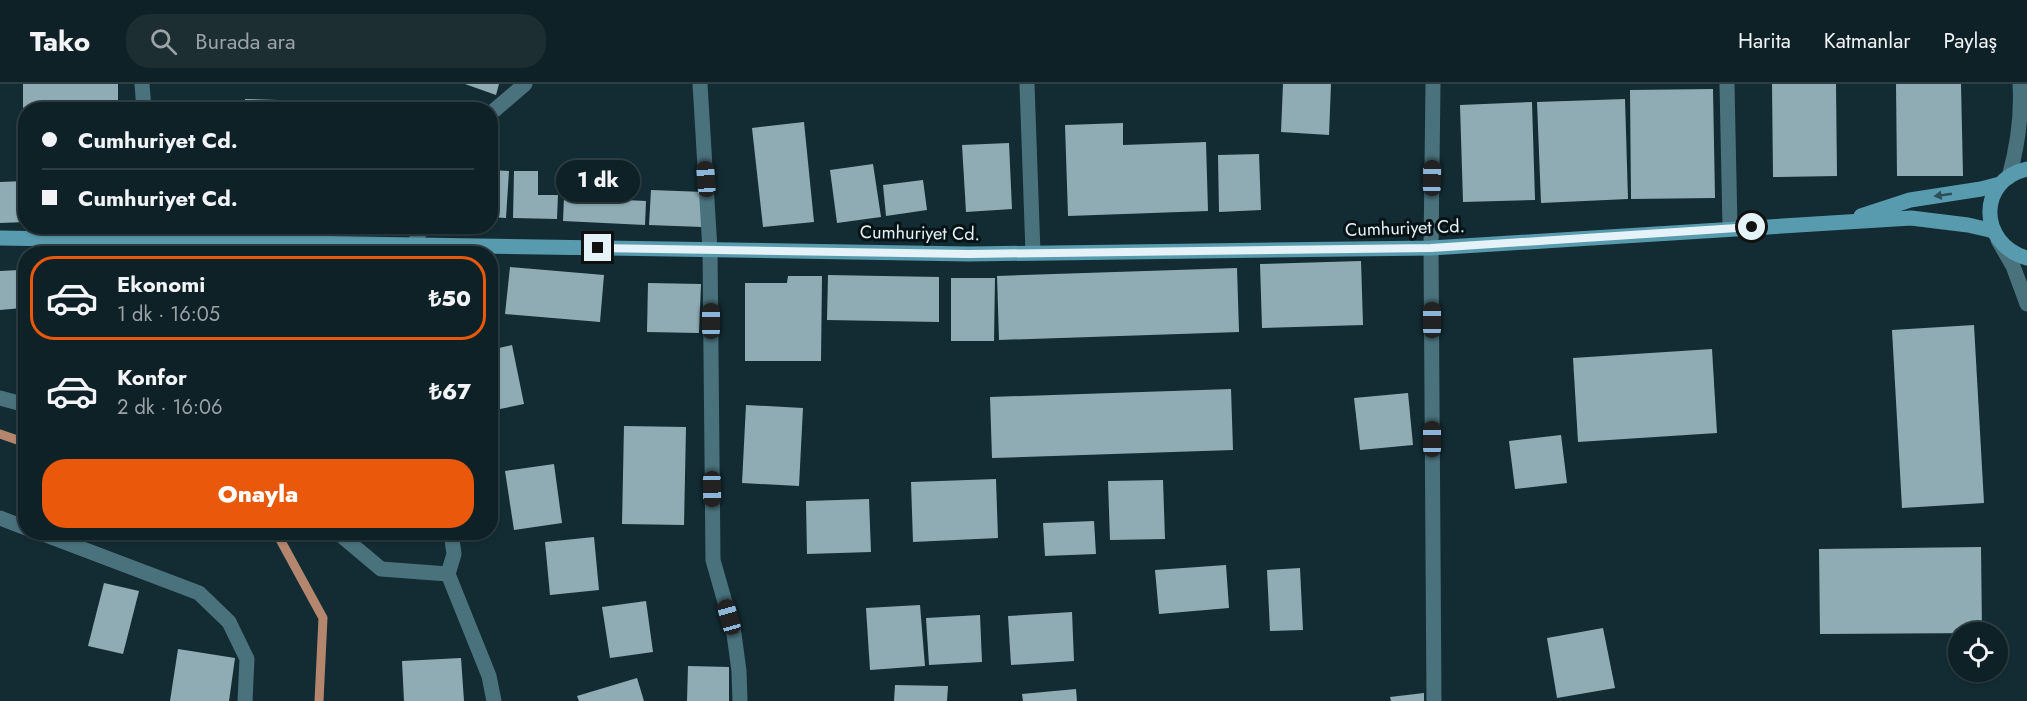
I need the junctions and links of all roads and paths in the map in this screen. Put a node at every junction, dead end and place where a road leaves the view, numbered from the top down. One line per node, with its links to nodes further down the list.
1 (142, 84): 8 (street)
2 (525, 84): 9 (street)
3 (699, 84): 20 (street)
4 (1027, 84): 21 (street)
5 (1433, 84): 18 (street)
6 (1727, 84): 13 (street)
7 (2020, 84): 11 (street)
8 (143, 102)
9 (498, 107)
10 (2027, 170): 11 (main road)
11 (2005, 181): 12 (main road, one-way to 12); 14 (main road)
12 (1839, 224): 13 (main road, Cumhuriyet Cd.); 14 (main road)
13 (1730, 228): 18 (main road, Cumhuriyet Cd.)
14 (1995, 234): 22 (main road); 23 (street)
15 (0, 238): 16 (main road, Cumhuriyet Cd.)
16 (153, 240): 17 (main road, Cumhuriyet Cd.)
17 (327, 246)
18 (1431, 248): 21 (main road, Cumhuriyet Cd.); 35 (street)
19 (498, 249): 20 (main road, Cumhuriyet Cd.)
20 (710, 250): 21 (main road, Cumhuriyet Cd.); 34 (street)
21 (1033, 253)
22 (2027, 258)
23 (2027, 304)
24 (0, 398): 25 (street)
25 (18, 403)
26 (0, 518): 27 (street)
27 (18, 525)
28 (59, 540): 32 (street)
29 (347, 540): 31 (street)
30 (452, 540): 31 (street)
31 (448, 574): 33 (street)
32 (245, 701)
33 (494, 701)
34 (740, 701)
35 (1434, 701)

